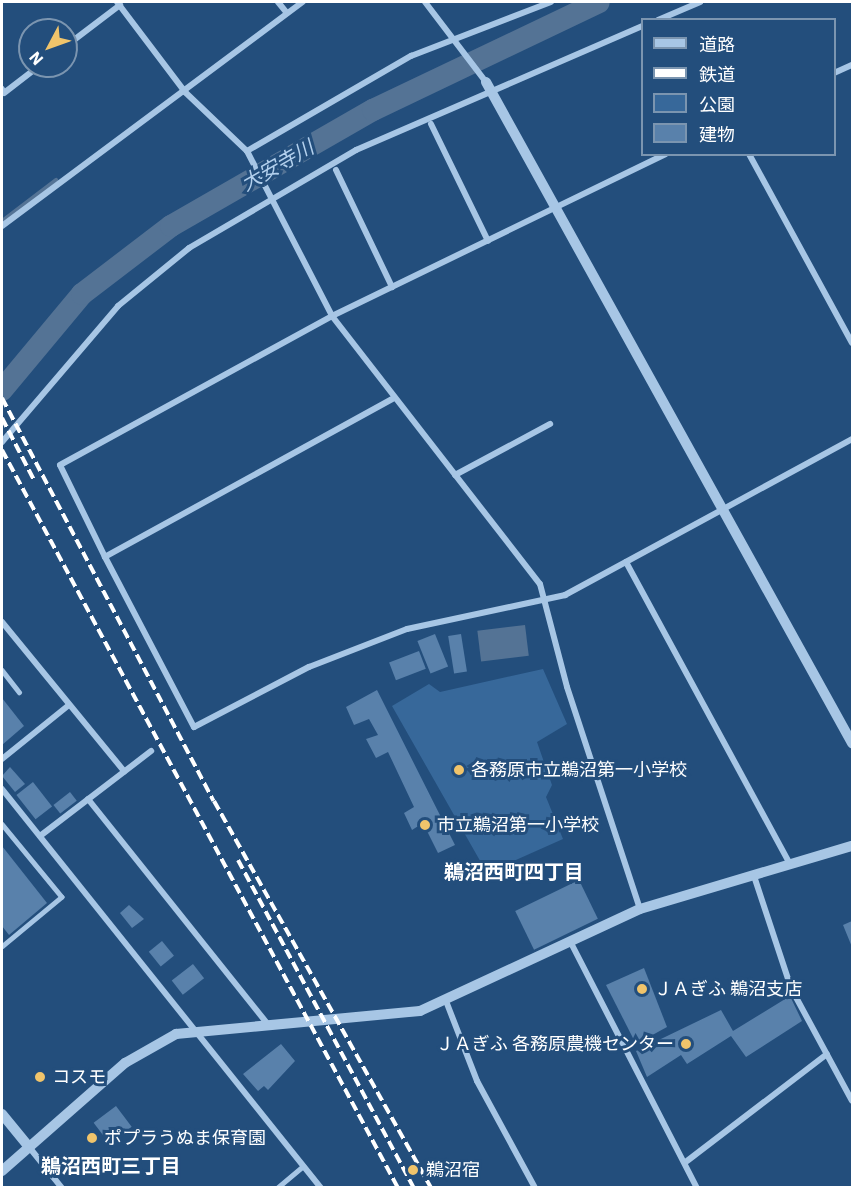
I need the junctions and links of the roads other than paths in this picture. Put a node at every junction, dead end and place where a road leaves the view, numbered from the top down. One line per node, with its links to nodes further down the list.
1 (278, 2): 7 (street)
2 (303, 2): 7 (street)
3 (424, 2): 11 (street)
4 (551, 2): 11 (street)
5 (700, 2): 8 (street)
6 (118, 3): 10 (street); 17 (street)
7 (287, 13): 17 (street)
8 (663, 18)
9 (641, 26): 15 (street)
10 (78, 36)
11 (459, 42): 15 (street); 19 (street)
12 (852, 65): 13 (street)
13 (836, 72)
14 (22, 78): 16 (street)
15 (489, 86): 23 (street); 24 (street)
16 (2, 92)
17 (185, 92): 19 (street); 25 (street)
18 (431, 124): 26 (street)
19 (248, 152): 23 (street)
20 (662, 156): 24 (street)
21 (750, 156): 29 (street)
22 (336, 170): 27 (street)
23 (271, 198): 28 (street); 33 (street)
24 (557, 208): 26 (street); 35 (street)
25 (2, 226)
26 (488, 241): 27 (street)
27 (392, 287): 28 (street)
28 (332, 316): 30 (street); 36 (street)
29 (852, 343)
30 (394, 398): 34 (street); 36 (street)
31 (550, 424): 34 (street)
32 (852, 439): 35 (street)
33 (2, 442)
34 (454, 475): 38 (street)
35 (722, 508): 37 (street); 43 (street)
36 (105, 557): 38 (street)
37 (626, 562): 38 (street); 52 (street)
38 (547, 602): 54 (street)
39 (2, 622): 42 (street)
40 (2, 670): 41 (lane)
41 (19, 692)
42 (69, 705): 45 (street); 46 (street)
43 (852, 743)
44 (150, 751): 46 (street)
45 (2, 759)
46 (124, 771): 48 (street)
47 (2, 789): 50 (street)
48 (88, 799): 50 (street); 58 (street)
49 (2, 824): 56 (lane)
50 (40, 836): 59 (street)
51 (852, 846): 52 (street)
52 (790, 864): 53 (street)
53 (753, 876): 54 (street); 60 (street)
54 (640, 909): 55 (street)
55 (570, 941): 57 (street); 64 (street)
56 (3, 946)
57 (446, 1001): 58 (street); 70 (street)
58 (267, 1023): 59 (street)
59 (195, 1029): 63 (street); 65 (street)
60 (827, 1054): 61 (street); 64 (street)
61 (852, 1101)
62 (2, 1114): 63 (street)
63 (28, 1147): 66 (street); 67 (street)
64 (687, 1161): 71 (street)
65 (303, 1166): 68 (lane); 69 (street)
66 (2, 1171)
67 (62, 1188)
68 (277, 1188)
69 (321, 1188)
70 (536, 1188)
71 (697, 1188)

